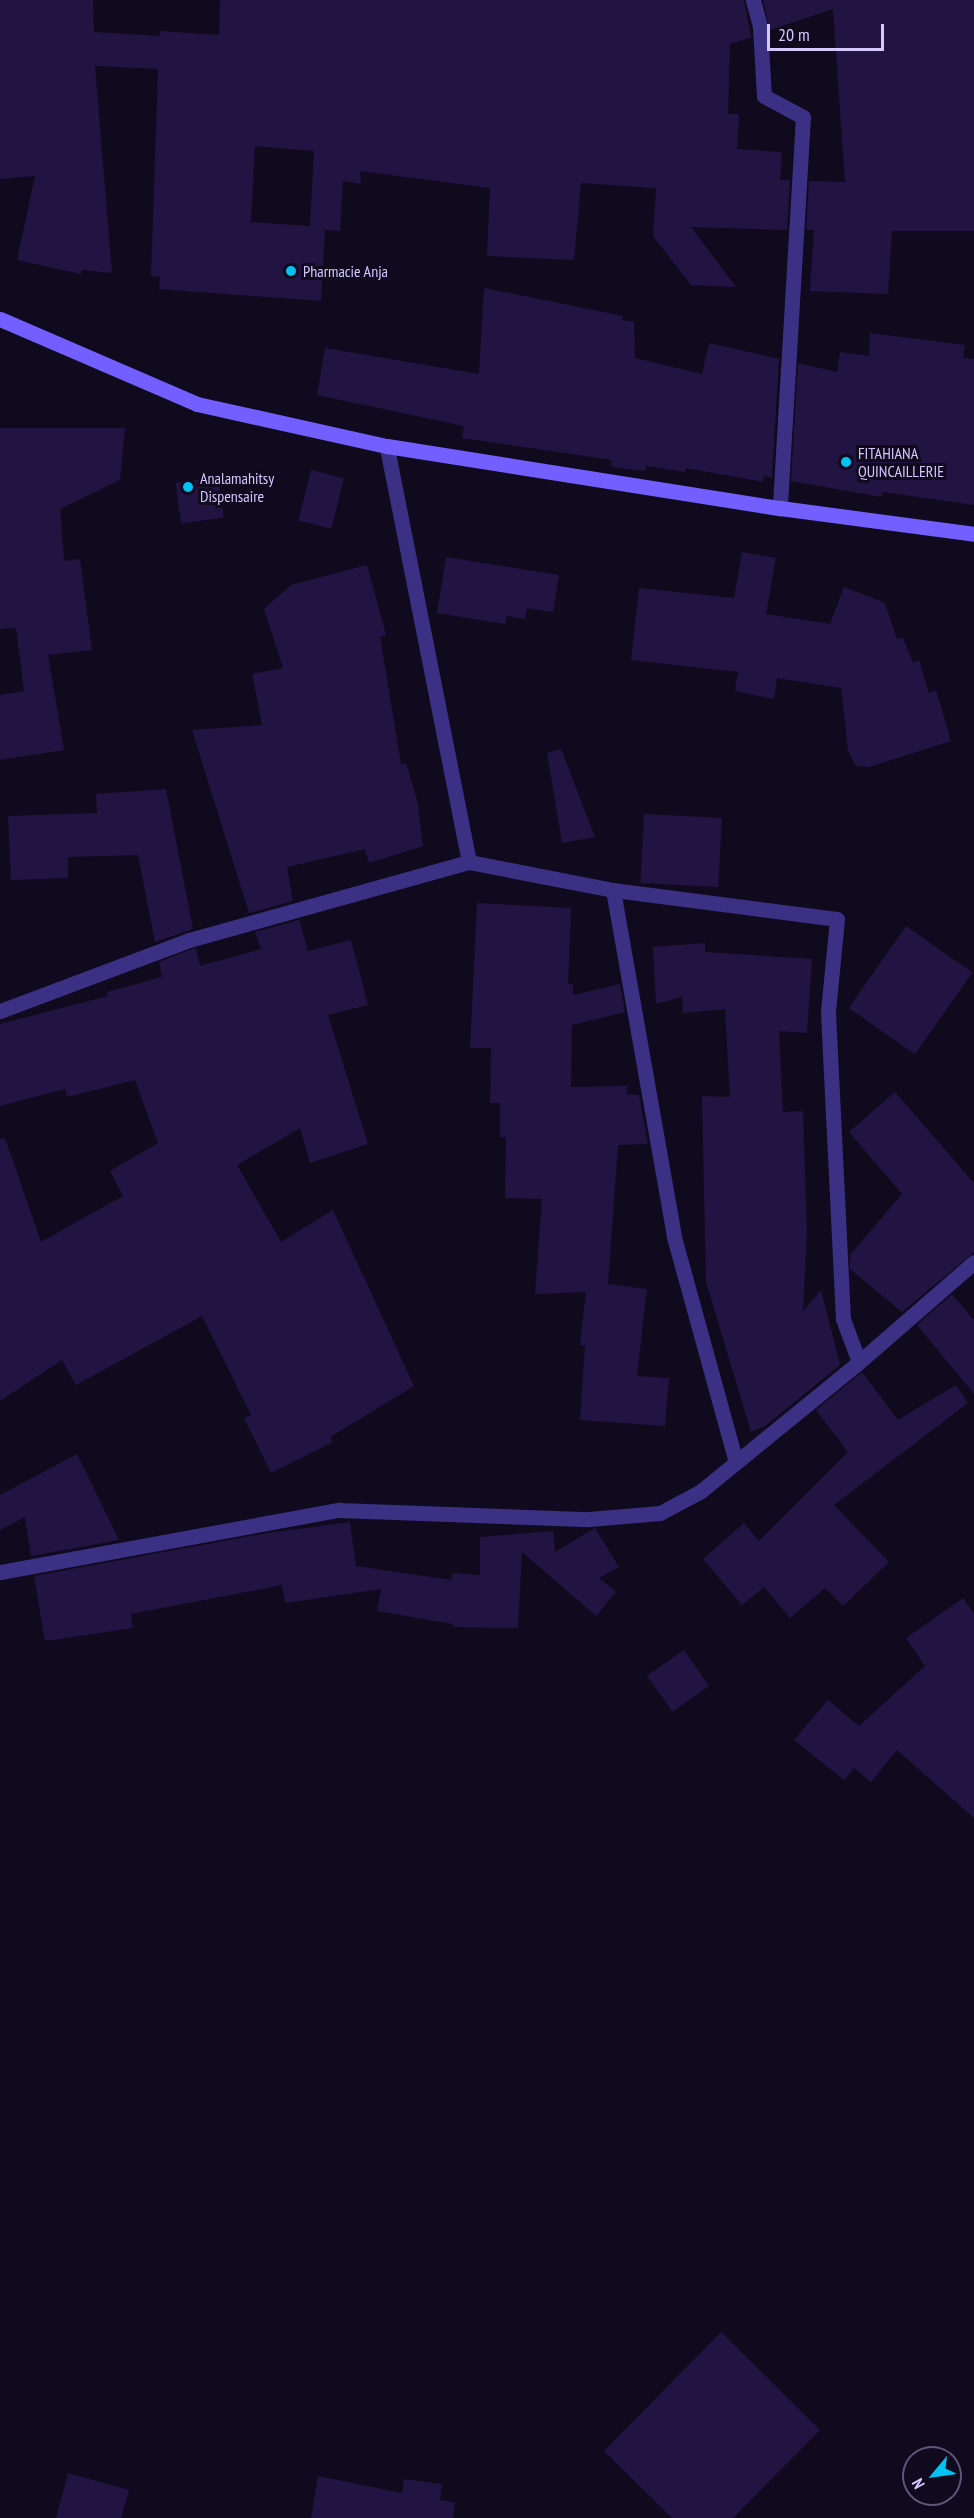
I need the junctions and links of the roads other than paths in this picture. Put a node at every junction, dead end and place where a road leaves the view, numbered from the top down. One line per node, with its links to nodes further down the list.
1 (753, 0): 4 (street)
2 (0, 319): 3 (main road)
3 (387, 446): 4 (main road); 6 (street)
4 (780, 508): 5 (main road)
5 (974, 534)
6 (469, 862): 7 (street); 8 (street)
7 (613, 890): 10 (street); 11 (street)
8 (0, 1011)
9 (974, 1262): 10 (street)
10 (859, 1362): 11 (street)
11 (736, 1462): 12 (street)
12 (0, 1572)

